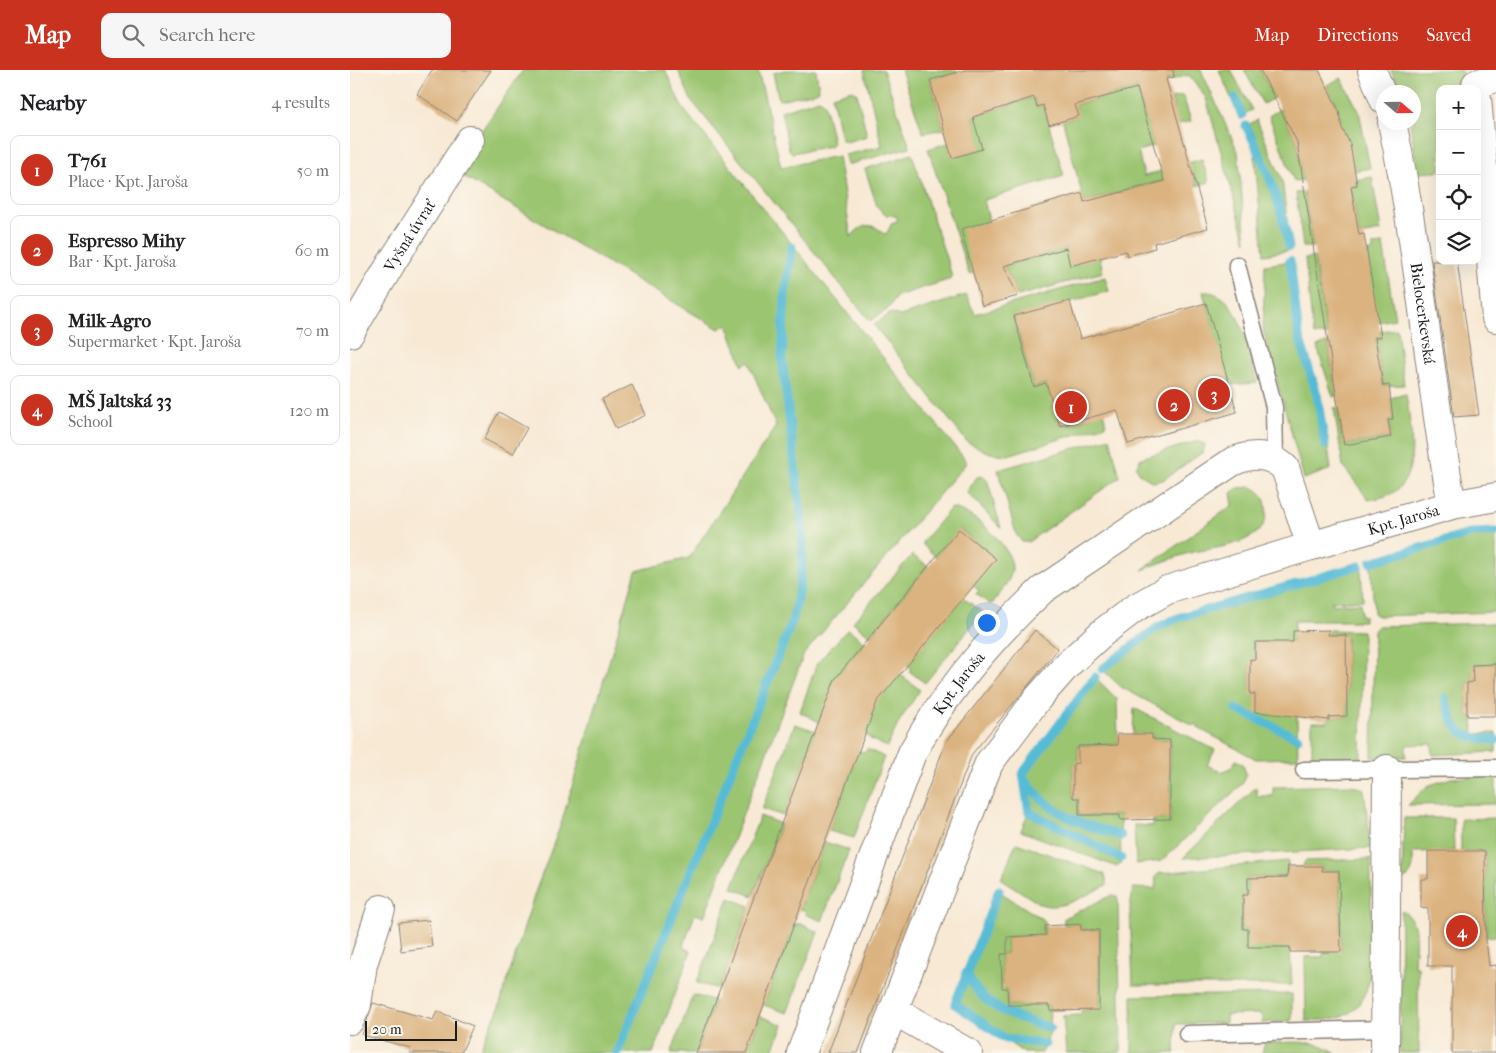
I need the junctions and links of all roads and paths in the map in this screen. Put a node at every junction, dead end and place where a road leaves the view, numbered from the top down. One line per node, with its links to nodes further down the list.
1 (1372, 70): 3 (street)
2 (1480, 84): 7 (street)
3 (1378, 85)
4 (1394, 130): 11 (street, Bielocerkevská)
5 (470, 140): 8 (street, Vyšná úvrať)
6 (1237, 265): 9 (lane)
7 (1496, 318)
8 (350, 333)
9 (1275, 459): 12 (street); 21 (street, Kpt. Jaroša)
10 (1496, 497): 11 (street, Kpt. Jaroša)
11 (1452, 505): 12 (street, Kpt. Jaroša)
12 (1311, 546): 17 (street, Kpt. Jaroša)
13 (1496, 768): 14 (lane)
14 (1387, 769): 15 (lane); 20 (street)
15 (1304, 770)
16 (381, 908): 18 (street)
17 (893, 1010): 22 (street, Kpt. Jaroša); 23 (street)
18 (350, 1020)
19 (1187, 1034): 20 (lane)
20 (1385, 1041)
21 (801, 1053)
22 (877, 1053)
23 (968, 1053)

